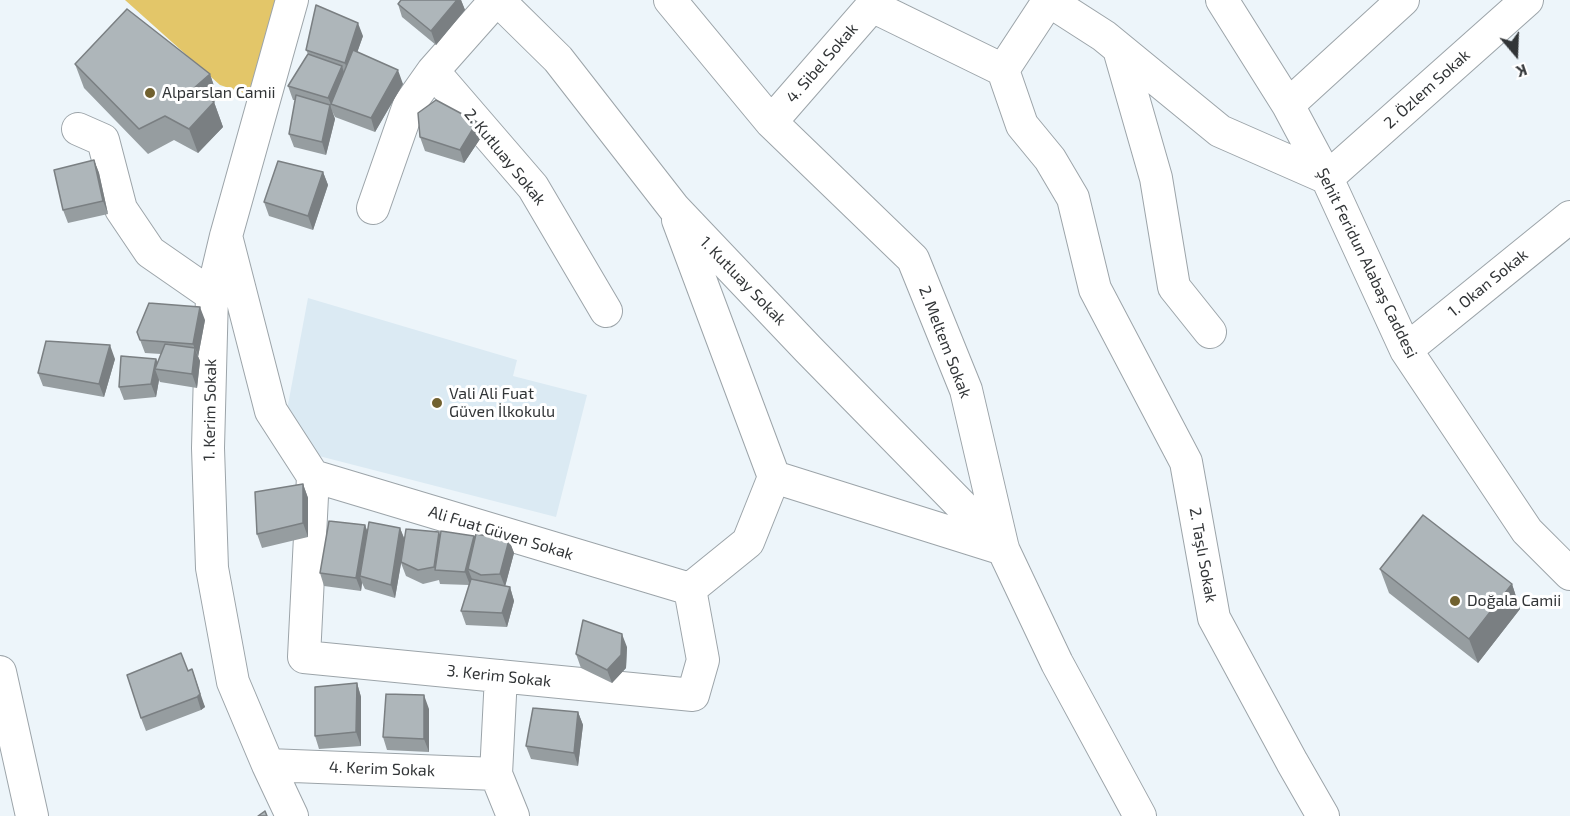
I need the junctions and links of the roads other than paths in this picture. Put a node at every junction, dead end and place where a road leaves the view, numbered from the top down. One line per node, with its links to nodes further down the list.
1 (292, 0): 18 (street, 1. Kerim Sokak)
2 (497, 0): 10 (street); 16 (street, 1. Kutluay Sokak)
3 (670, 0): 12 (street, 2. Meltem Sokak)
4 (1049, 0): 8 (street); 9 (street)
5 (1221, 0): 11 (street, Şehit Feridun Alabaş Caddesi)
6 (1403, 0): 11 (street)
7 (1527, 0): 14 (street, 2. Özlem Sokak)
8 (1119, 49): 14 (street); 21 (street)
9 (1003, 70): 12 (street, 4. Sibel Sokak); 36 (street, 2. Taşlı Sokak)
10 (433, 71): 15 (street); 20 (street, 2. Kutluay Sokak)
11 (1288, 105): 14 (street, Şehit Feridun Alabaş Caddesi)
12 (771, 122): 25 (street, 2. Meltem Sokak)
13 (78, 129): 19 (street)
14 (1327, 177): 22 (street, Şehit Feridun Alabaş Caddesi)
15 (373, 208)
16 (674, 208): 24 (street); 25 (street, 1. Kutluay Sokak)
17 (1570, 217): 22 (street, 1. Okan Sokak)
18 (226, 237): 19 (street, 1. Kerim Sokak); 23 (street)
19 (212, 295): 30 (street, 1. Kerim Sokak)
20 (606, 311)
21 (1210, 332)
22 (1406, 350): 26 (street, Şehit Feridun Alabaş Caddesi)
23 (313, 476): 27 (street, Ali Fuat Güven Sokak); 29 (street, 3. Kerim Sokak)
24 (774, 477): 25 (street); 27 (street)
25 (1003, 549): 35 (street, 2. Meltem Sokak)
26 (1570, 574)
27 (690, 589): 29 (street, 3. Kerim Sokak)
28 (0, 672): 32 (street)
29 (501, 676): 31 (street)
30 (268, 765): 31 (street, 4. Kerim Sokak); 33 (street, 1. Kerim Sokak)
31 (496, 774): 34 (street)
32 (32, 816)
33 (292, 816)
34 (513, 816)
35 (1140, 816)
36 (1323, 816)

